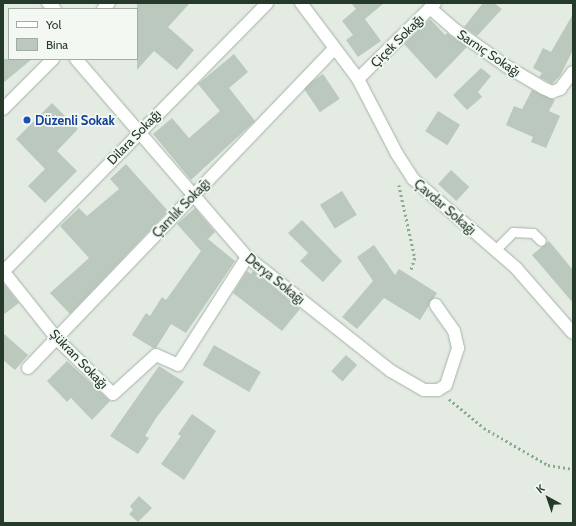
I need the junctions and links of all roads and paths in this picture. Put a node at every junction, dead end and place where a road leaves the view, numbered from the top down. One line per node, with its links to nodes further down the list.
1 (267, 3): 10 (street, Dilara Sokağı)
2 (301, 3): 4 (street, Çavdar Sokağı)
3 (432, 6): 7 (street, Sarnıç Sokağı); 8 (street, Çiçek Sokağı)
4 (334, 49): 8 (street, Çavdar Sokağı); 12 (street, Çamlık Sokağı)
5 (52, 60): 9 (street)
6 (77, 60): 10 (street, Derya Sokağı)
7 (573, 72)
8 (358, 79): 14 (street, Çavdar Sokağı)
9 (3, 109)
10 (140, 132): 12 (street, Derya Sokağı); 17 (street, Dilara Sokağı)
11 (398, 176): 16 (path)
12 (193, 196): 15 (street, Derya Sokağı); 20 (street, Çamlık Sokağı)
13 (541, 241): 14 (lane)
14 (496, 249): 19 (street, Çavdar Sokağı)
15 (247, 257): 20 (street, Şükran Sokağı); 22 (street, Derya Sokağı)
16 (411, 270)
17 (3, 272): 20 (street, Şükran Sokağı)
18 (436, 305): 22 (street)
19 (573, 333)
20 (57, 339): 21 (street, Çamlık Sokağı)
21 (28, 368)
22 (438, 390): 23 (path)
23 (573, 469)

